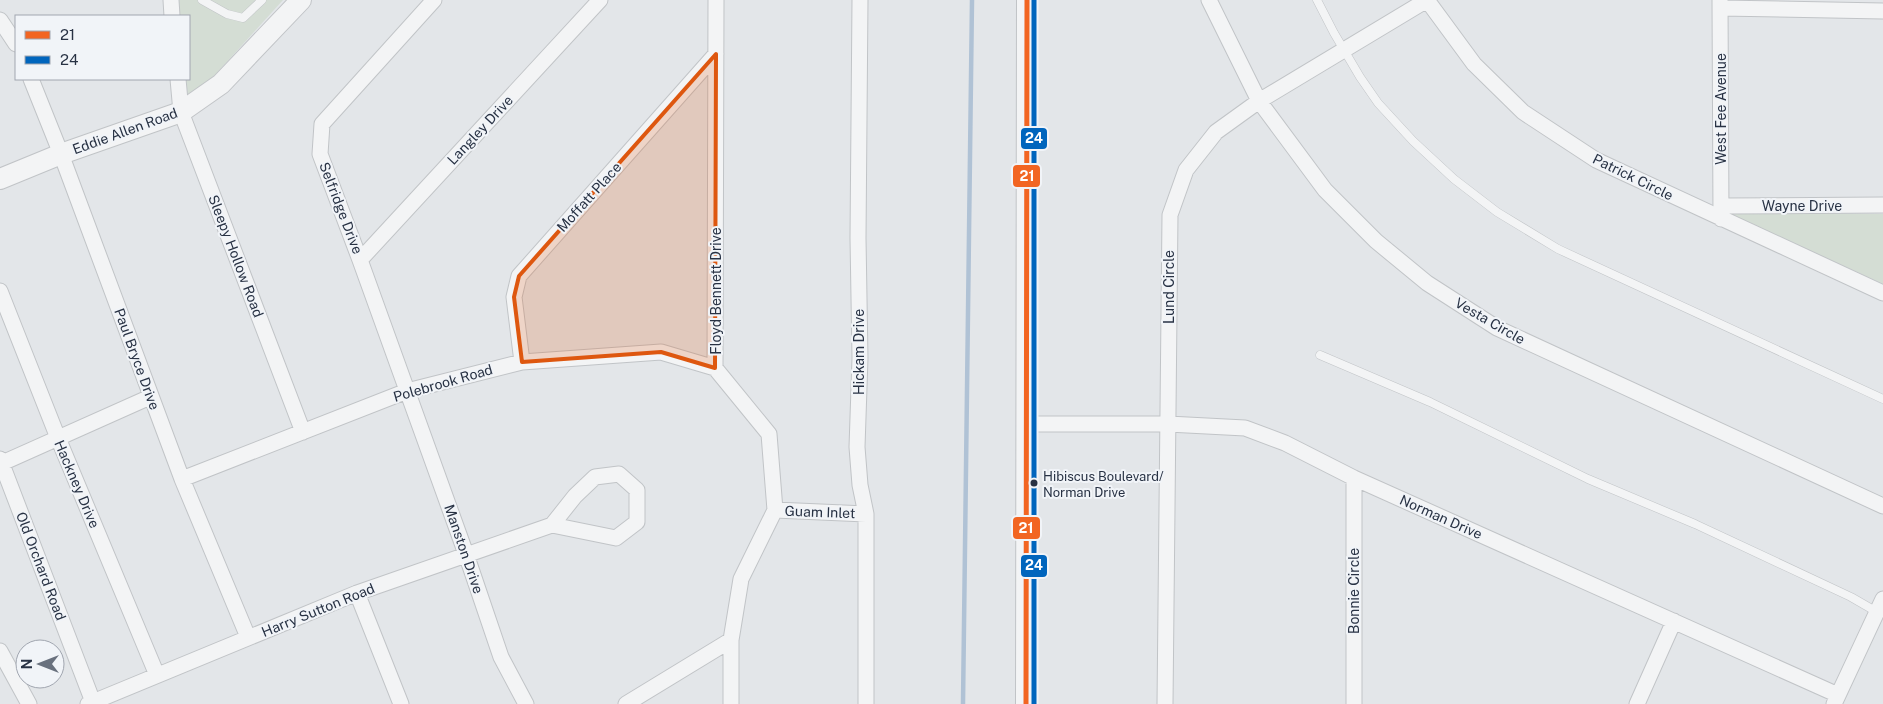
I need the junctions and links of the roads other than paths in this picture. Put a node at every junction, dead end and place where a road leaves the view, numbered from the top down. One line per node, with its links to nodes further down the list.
1 (171, 0): 15 (street)
2 (202, 0): 3 (lane)
3 (262, 0)
4 (301, 0): 23 (street, Eddie Allen Road)
5 (434, 0): 28 (street, Selfridge Drive)
6 (600, 0): 28 (street, Langley Drive)
7 (716, 0): 19 (street, Floyd Bennett Drive)
8 (860, 0): 46 (street, Hickam Drive)
9 (1027, 0): 37 (street)
10 (1209, 0): 22 (street, Vesta Circle)
11 (1317, 0): 18 (lane)
12 (1427, 0): 18 (street, Lund Circle); 27 (street, Patrick Circle)
13 (1720, 4): 14 (street); 27 (street, West Fee Avenue)
14 (1883, 10)
15 (172, 15)
16 (0, 20): 17 (street)
17 (15, 42)
18 (1344, 49): 22 (street, Lund Circle); 36 (lane)
19 (716, 54): 32 (street, Moffatt Place); 33 (street, Floyd Bennett Drive)
20 (31, 80): 24 (street, Paul Bryce Drive)
21 (178, 80): 23 (street, Sleepy Hollow Road)
22 (1259, 101): 38 (street, Lund Circle); 44 (street, Vesta Circle)
23 (181, 112): 24 (street, Eddie Allen Road); 39 (street, Sleepy Hollow Road)
24 (61, 154): 25 (street, Eddie Allen Road); 35 (street, Paul Bryce Drive)
25 (0, 179)
26 (1883, 205): 27 (street, Wayne Drive)
27 (1721, 212): 30 (street, Patrick Circle)
28 (360, 260): 34 (street, Selfridge Drive)
29 (0, 291): 40 (street, Hackney Drive)
30 (1883, 294)
31 (1320, 354): 50 (lane)
32 (522, 362): 33 (street, Polebrook Road); 34 (street, Polebrook Road)
33 (715, 368): 45 (street, Floyd Bennett Drive)
34 (408, 391): 39 (street, Polebrook Road); 48 (street, Manston Drive)
35 (150, 397): 40 (street); 43 (street, Paul Bryce Drive)
36 (1883, 400)
37 (1026, 424): 38 (street, Norman Drive); 64 (street)
38 (1168, 424): 42 (street, Norman Drive); 65 (street, Lund Circle)
39 (303, 432): 43 (street, Polebrook Road)
40 (58, 438): 41 (street); 55 (street, Hackney Drive)
41 (1, 462): 57 (street, Old Orchard Road)
42 (1354, 478): 51 (street, Norman Drive); 66 (street, Bonnie Circle)
43 (182, 480): 52 (street, Paul Bryce Drive)
44 (1883, 506)
45 (775, 510): 46 (street, Guam Inlet); 53 (street)
46 (866, 514): 63 (street, Hickam Drive)
47 (552, 525): 47 (street); 48 (street, Harry Sutton Road)
48 (466, 554): 49 (street, Harry Sutton Road); 60 (street, Manston Drive)
49 (358, 593): 52 (street, Harry Sutton Road); 59 (street)
50 (1880, 605): 56 (street)
51 (1674, 622): 56 (street, Norman Drive); 67 (street)
52 (248, 638): 55 (street, Harry Sutton Road)
53 (731, 640): 61 (street); 62 (street)
54 (0, 651): 58 (street)
55 (157, 675): 57 (street, Harry Sutton Road)
56 (1836, 700)
57 (90, 703)
58 (29, 704)
59 (401, 704)
60 (526, 704)
61 (626, 704)
62 (732, 704)
63 (866, 704)
64 (1026, 704)
65 (1165, 704)
66 (1354, 704)
67 (1637, 704)

